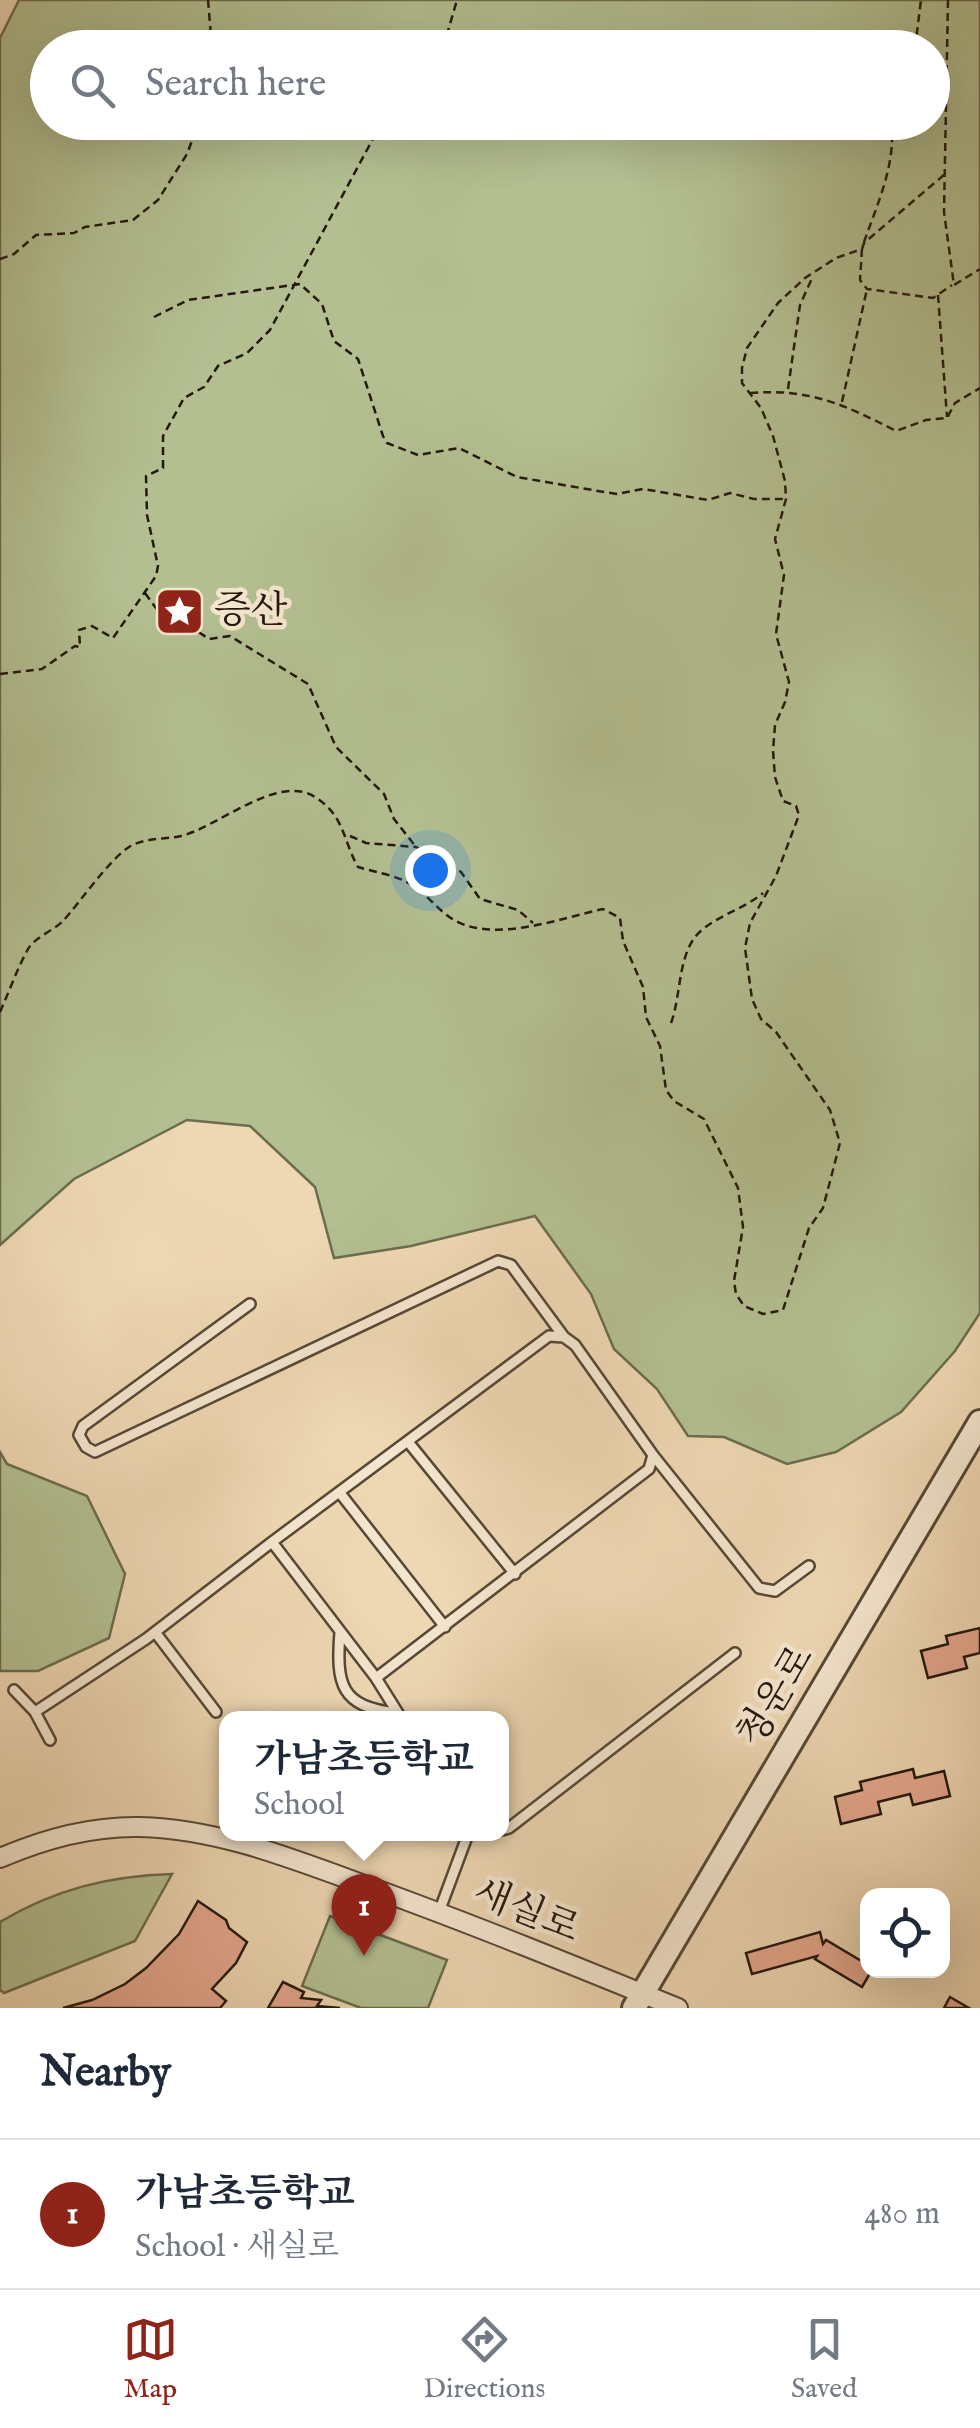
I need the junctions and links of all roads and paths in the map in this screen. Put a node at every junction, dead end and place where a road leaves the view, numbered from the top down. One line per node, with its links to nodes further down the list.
1 (208, 0): 5 (path)
2 (457, 0): 6 (path)
3 (921, 0): 7 (path)
4 (948, 0): 8 (path)
5 (210, 30)
6 (448, 30)
7 (917, 30)
8 (947, 30)
9 (192, 140): 16 (path)
10 (372, 140): 19 (path)
11 (892, 140): 14 (path)
12 (946, 140): 13 (path)
13 (945, 174): 14 (path); 20 (path)
14 (864, 243): 15 (path)
15 (862, 249): 18 (path); 21 (path)
16 (0, 259)
17 (980, 269): 20 (path)
18 (815, 272): 25 (path); 26 (path)
19 (293, 284): 23 (path); 29 (path); 30 (path)
20 (954, 284): 22 (path)
21 (867, 289): 22 (path); 27 (path)
22 (938, 294): 28 (path)
23 (154, 317)
24 (980, 388): 28 (path)
25 (788, 391): 26 (path); 27 (path)
26 (749, 394): 29 (path)
27 (842, 403): 28 (path)
28 (946, 418)
29 (786, 499): 34 (path)
30 (145, 593): 31 (path); 33 (path)
31 (0, 674)
32 (348, 835): 33 (path); 35 (path); 36 (path)
33 (416, 848): 35 (path)
34 (768, 889): 35 (path); 37 (path)
35 (534, 924)
36 (0, 1012)
37 (672, 1023)
38 (250, 1304): 39 (lane)
39 (564, 1338): 41 (lane); 42 (lane)
40 (980, 1422): 64 (street, 청운로)
41 (409, 1443): 43 (lane); 46 (lane)
42 (653, 1455): 45 (lane); 46 (lane)
43 (340, 1493): 44 (lane); 47 (lane)
44 (272, 1542): 48 (lane); 49 (lane)
45 (808, 1566)
46 (515, 1574): 47 (lane)
47 (445, 1626): 51 (lane)
48 (154, 1632): 55 (lane); 56 (lane)
49 (340, 1632): 51 (lane); 53 (lane)
50 (736, 1653): 58 (lane)
51 (376, 1678): 54 (lane)
52 (14, 1690): 55 (lane)
53 (378, 1711)
54 (396, 1711)
55 (35, 1712): 57 (lane)
56 (216, 1712)
57 (50, 1740)
58 (509, 1828)
59 (219, 1839): 62 (street, 새실로)
60 (228, 1841): 63 (street, 새실로)
61 (465, 1841): 63 (lane)
62 (0, 1858)
63 (440, 1912): 64 (street, 새실로)
64 (639, 2001): 65 (street, 새실로)
65 (678, 2008)

